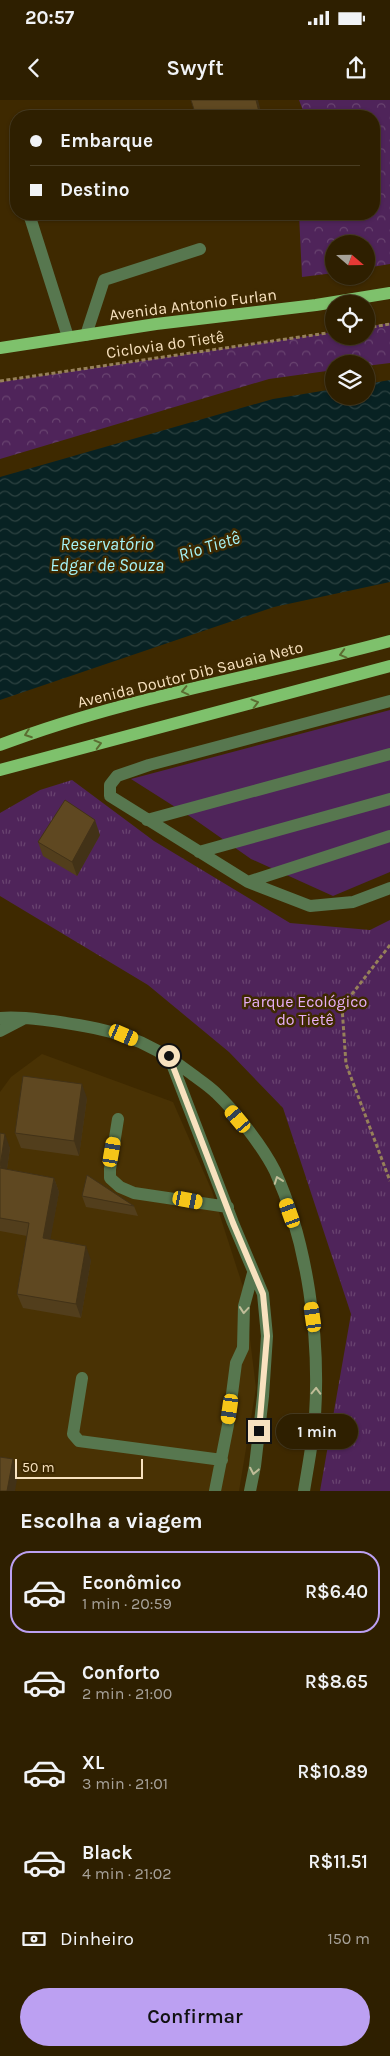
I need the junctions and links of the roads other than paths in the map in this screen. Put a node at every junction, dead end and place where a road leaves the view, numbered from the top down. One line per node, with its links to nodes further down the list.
1 (31, 220): 5 (street)
2 (200, 248): 4 (street)
3 (390, 293): 4 (main road, Avenida Antonio Furlan)
4 (86, 335): 5 (main road, Avenida Antonio Furlan)
5 (68, 338): 6 (main road, Avenida Antonio Furlan)
6 (0, 348)
7 (390, 641): 10 (main road, Avenida Doutor Dib Sauaia Neto, one-way to 10)
8 (390, 666): 12 (main road, one-way to 8)
9 (390, 701): 14 (street)
10 (0, 744)
11 (390, 754): 14 (street)
12 (0, 770)
13 (390, 799): 16 (street)
14 (147, 820): 16 (street)
15 (390, 836): 17 (street)
16 (199, 852): 17 (street)
17 (248, 882): 18 (street)
18 (390, 888)
19 (0, 1018): 20 (street)
20 (25, 1018): 21 (street); 22 (street)
21 (0, 1031)
22 (169, 1056): 24 (street); 30 (street, one-way to 22)
23 (118, 1119): 24 (street)
24 (228, 1207): 25 (street)
25 (253, 1273): 27 (street, one-way to 27); 29 (street, one-way to 29)
26 (82, 1378): 27 (street)
27 (222, 1460): 28 (street)
28 (215, 1491)
29 (250, 1491)
30 (304, 1491)

